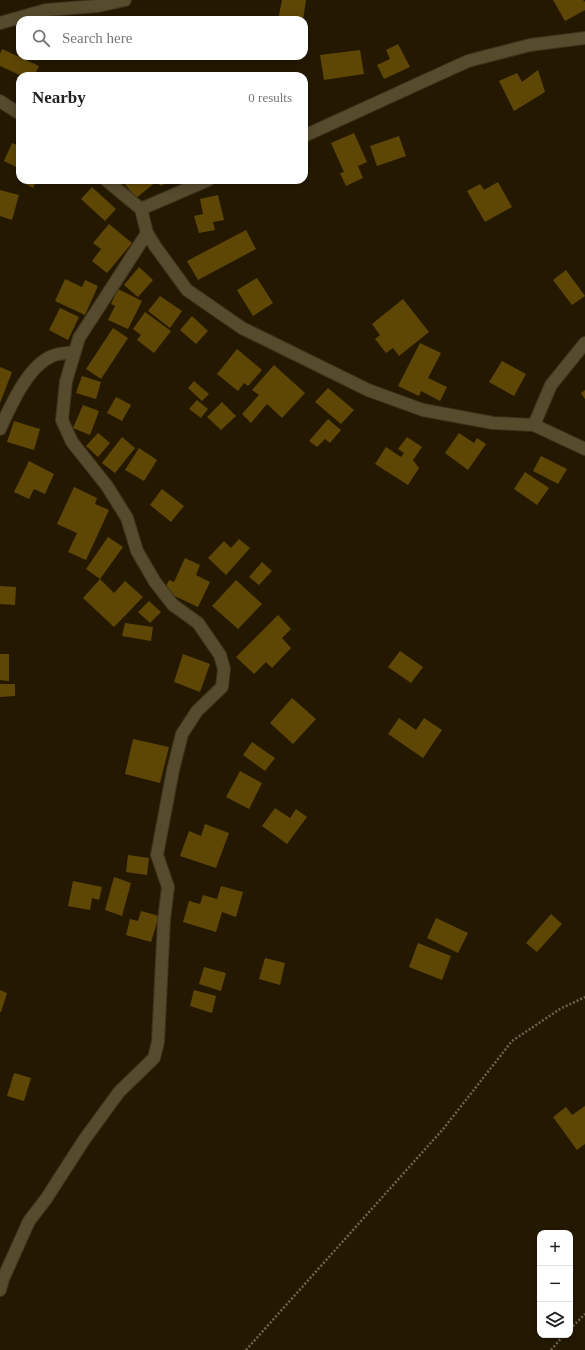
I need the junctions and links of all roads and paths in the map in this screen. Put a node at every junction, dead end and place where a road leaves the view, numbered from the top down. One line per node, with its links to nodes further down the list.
1 (125, 0): 2 (street)
2 (25, 16)
3 (16, 18): 4 (street)
4 (0, 23)
5 (585, 38): 8 (street)
6 (0, 101): 7 (street)
7 (16, 111)
8 (308, 134)
9 (111, 184): 11 (street)
10 (199, 184): 11 (street)
11 (141, 209): 12 (street)
12 (147, 233): 14 (street); 15 (street)
13 (585, 343): 15 (street)
14 (74, 352): 16 (street); 19 (street)
15 (534, 425): 17 (street)
16 (0, 429)
17 (585, 448)
18 (585, 997): 23 (path)
19 (0, 1290)
20 (585, 1314): 21 (path)
21 (573, 1326)
22 (561, 1338): 24 (path)
23 (246, 1350)
24 (551, 1350)

